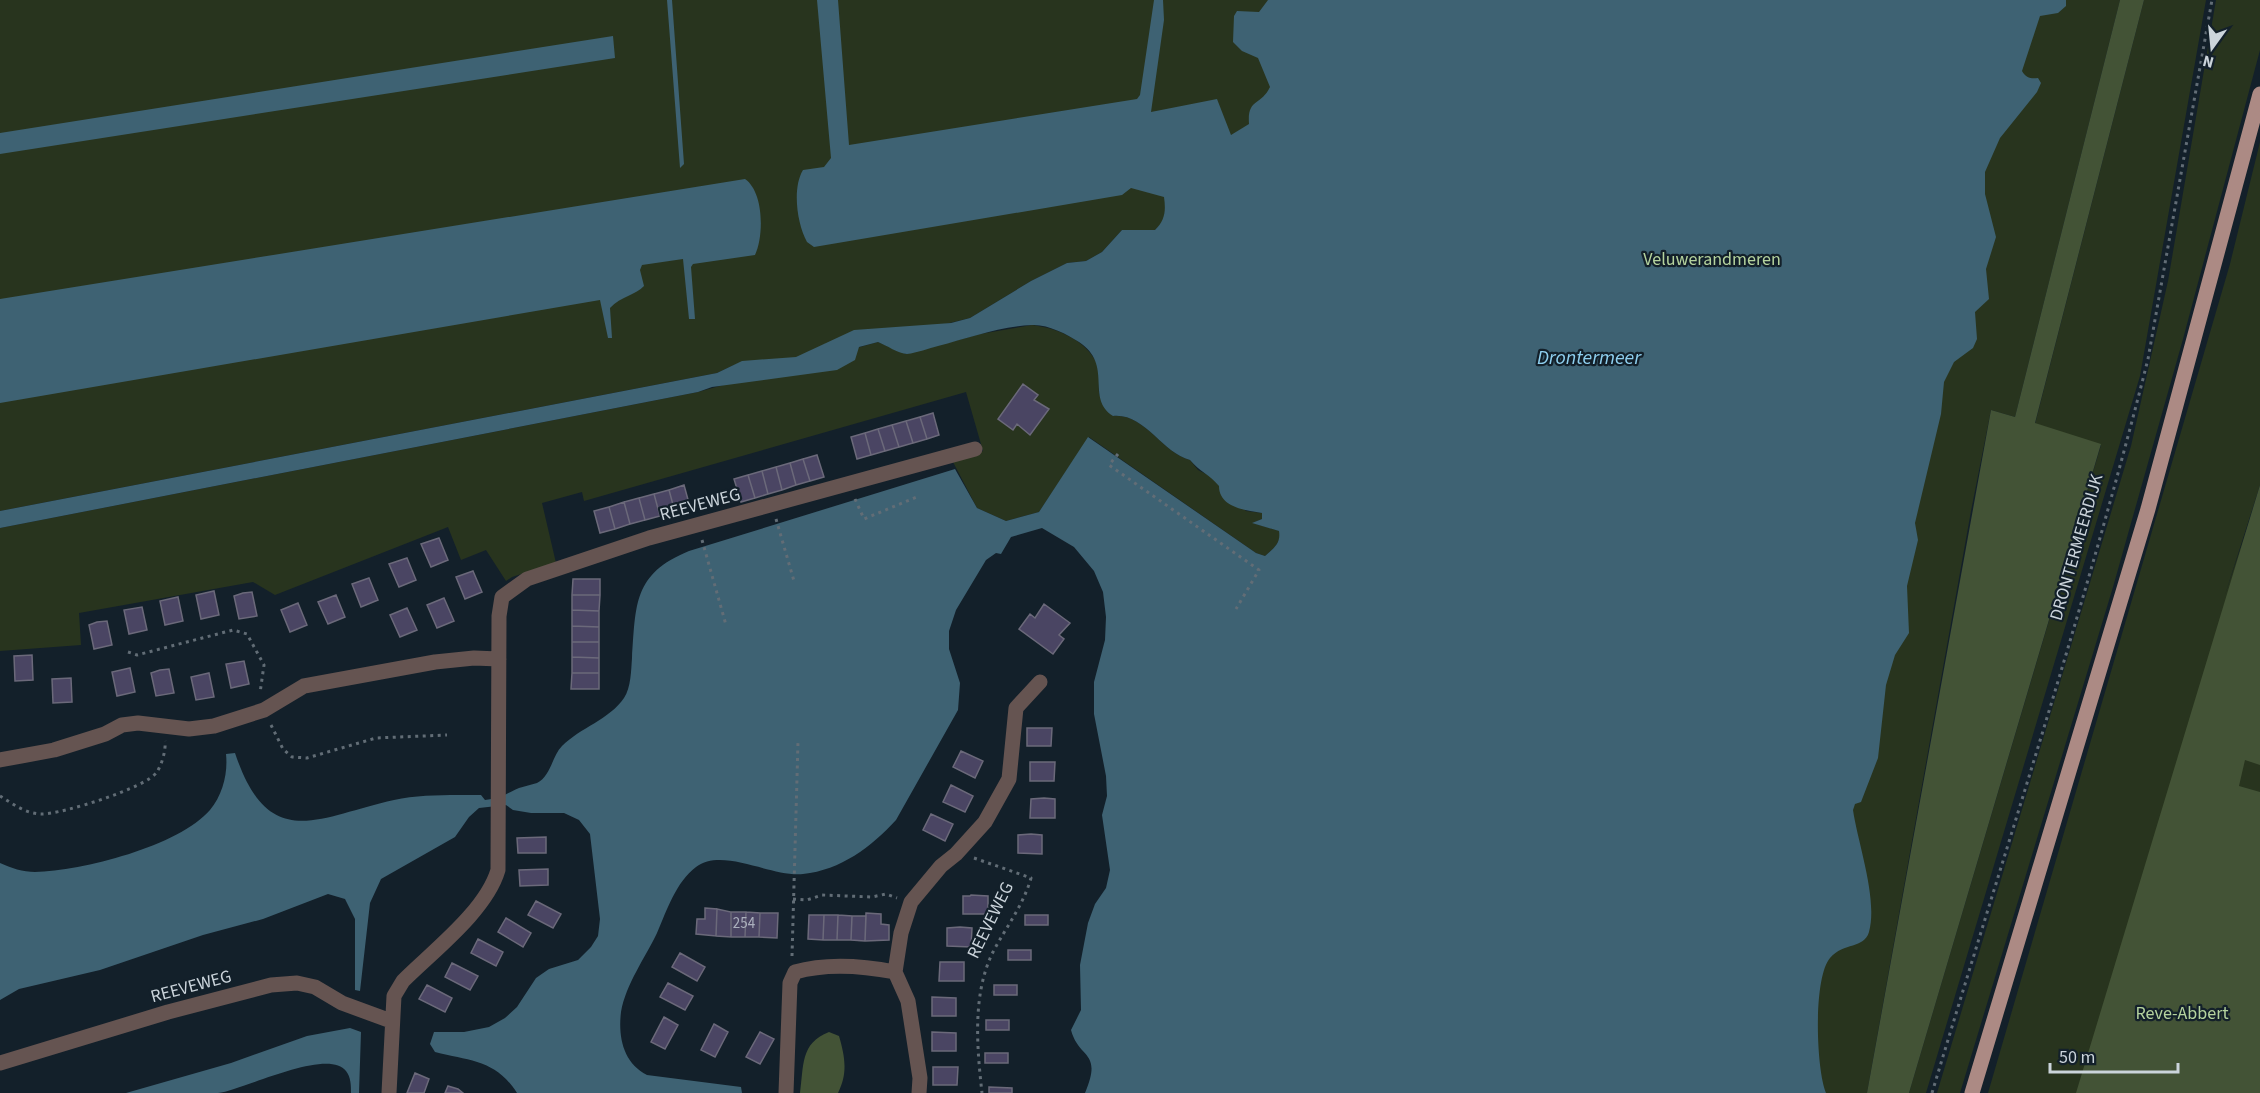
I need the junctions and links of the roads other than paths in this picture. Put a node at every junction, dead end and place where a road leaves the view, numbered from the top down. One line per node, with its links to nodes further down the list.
1 (2260, 94): 12 (main road)
2 (975, 449): 3 (lane, REEVEWEG)
3 (499, 659): 5 (lane); 7 (lane, REEVEWEG)
4 (1040, 682): 6 (lane)
5 (0, 760)
6 (895, 972): 10 (lane); 11 (lane)
7 (391, 1021): 8 (lane, REEVEWEG); 9 (lane, REEVEWEG)
8 (0, 1063)
9 (389, 1093)
10 (786, 1093)
11 (919, 1093)
12 (1972, 1093)

